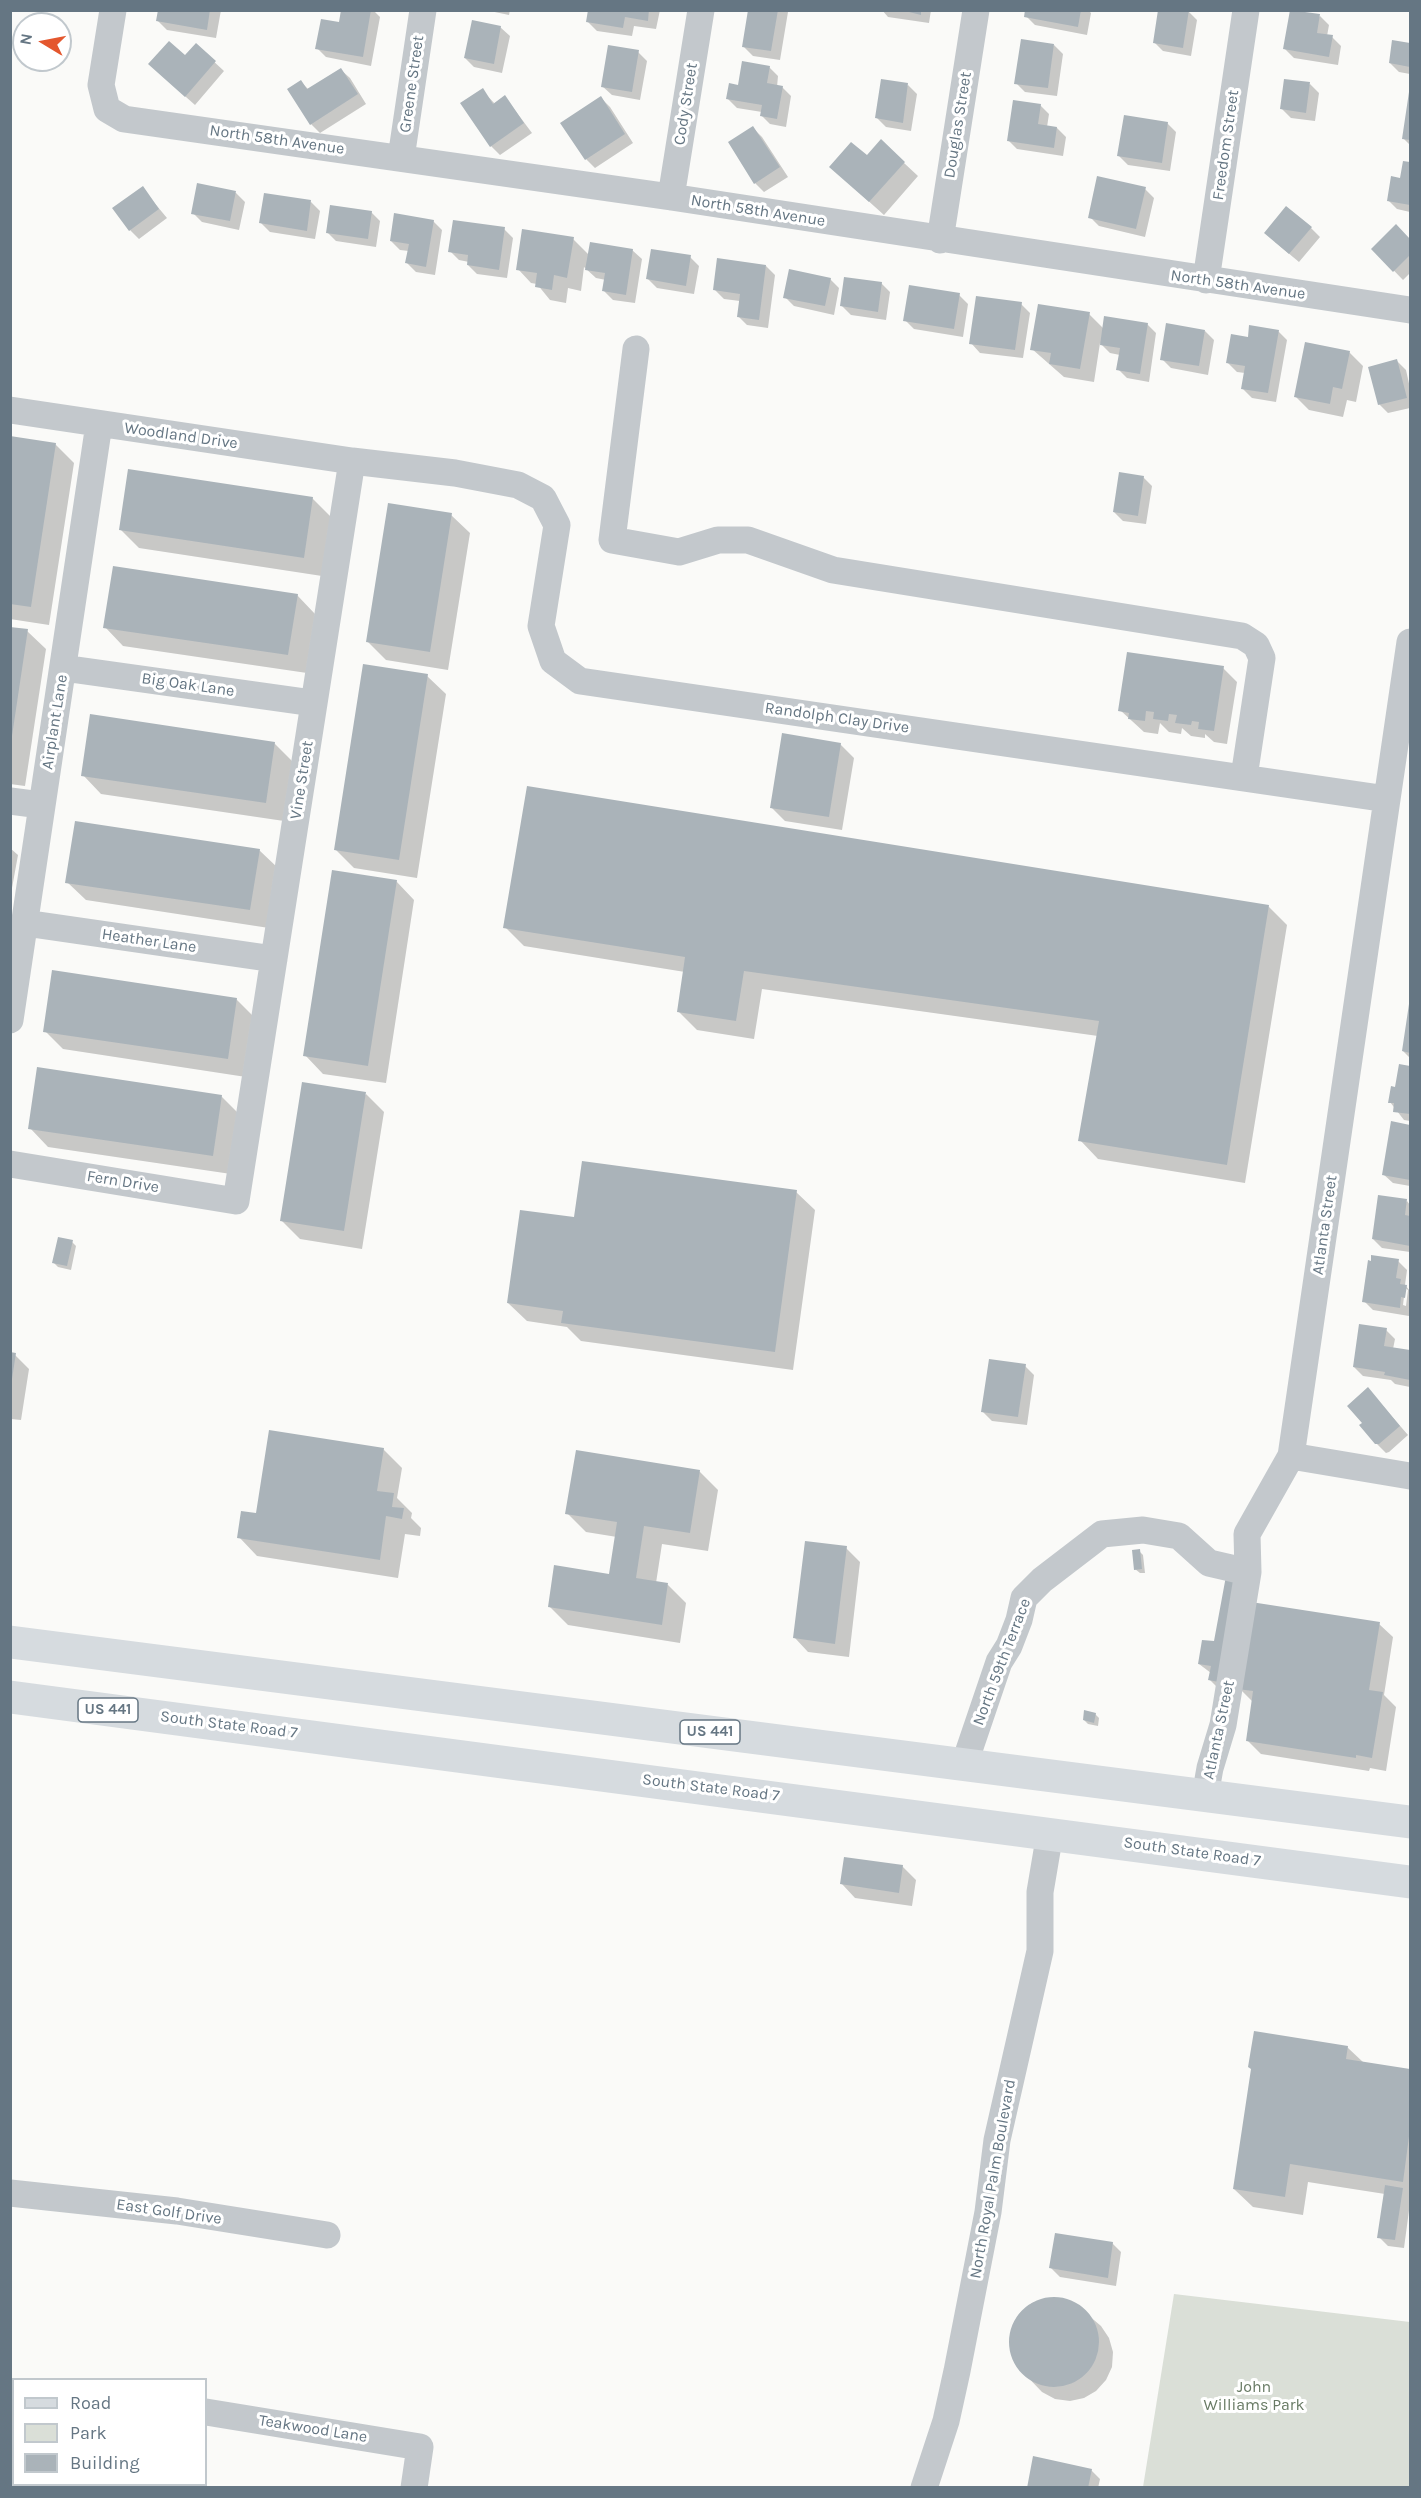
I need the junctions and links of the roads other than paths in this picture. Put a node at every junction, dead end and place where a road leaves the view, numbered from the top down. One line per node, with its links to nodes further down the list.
1 (113, 10): 6 (street, North 58th Avenue)
2 (423, 10): 6 (street, Greene Street)
3 (701, 10): 7 (street, Cody Street)
4 (976, 10): 8 (street, Douglas Street)
5 (1246, 10): 9 (street, Freedom Street)
6 (401, 158): 7 (street, North 58th Avenue)
7 (671, 197): 8 (street, North 58th Avenue)
8 (940, 240): 9 (street, North 58th Avenue)
9 (1206, 280): 10 (street, North 58th Avenue)
10 (1410, 310)
11 (636, 349): 18 (street)
12 (10, 410): 13 (street, Woodland Drive)
13 (99, 424): 14 (street, Woodland Drive); 16 (street, Airplant Lane)
14 (352, 461): 17 (street, Vine Street); 18 (street, Randolph Clay Drive)
15 (1410, 642): 19 (street, Atlanta Street)
16 (63, 668): 17 (street, Big Oak Lane); 21 (street, Airplant Lane)
17 (313, 703): 23 (street, Vine Street)
18 (1244, 777): 19 (street, Randolph Clay Drive)
19 (1387, 799): 27 (street, Atlanta Street)
20 (10, 801): 21 (street)
21 (42, 805): 22 (street, Airplant Lane)
22 (25, 922): 23 (street, Heather Lane); 24 (street, Airplant Lane)
23 (274, 959): 26 (street, Vine Street)
24 (10, 1020)
25 (10, 1164): 26 (street, Fern Drive)
26 (236, 1201)
27 (1291, 1456): 28 (street); 29 (street, Atlanta Street)
28 (1410, 1476)
29 (1248, 1572): 32 (street, North 59th Terrace); 33 (street, Atlanta Street)
30 (10, 1642): 32 (main road, US 441)
31 (10, 1697): 35 (main road, South State Road 7 / US 441)
32 (964, 1765): 33 (main road, US 441)
33 (1205, 1796): 34 (main road, US 441)
34 (1410, 1822)
35 (1050, 1833): 36 (main road, South State Road 7 / US 441); 41 (street, North Royal Palm Boulevard)
36 (1410, 1882)
37 (10, 2193): 38 (street, East Golf Drive)
38 (327, 2235)
39 (207, 2412): 40 (street, Teakwood Lane)
40 (414, 2487)
41 (924, 2487)

